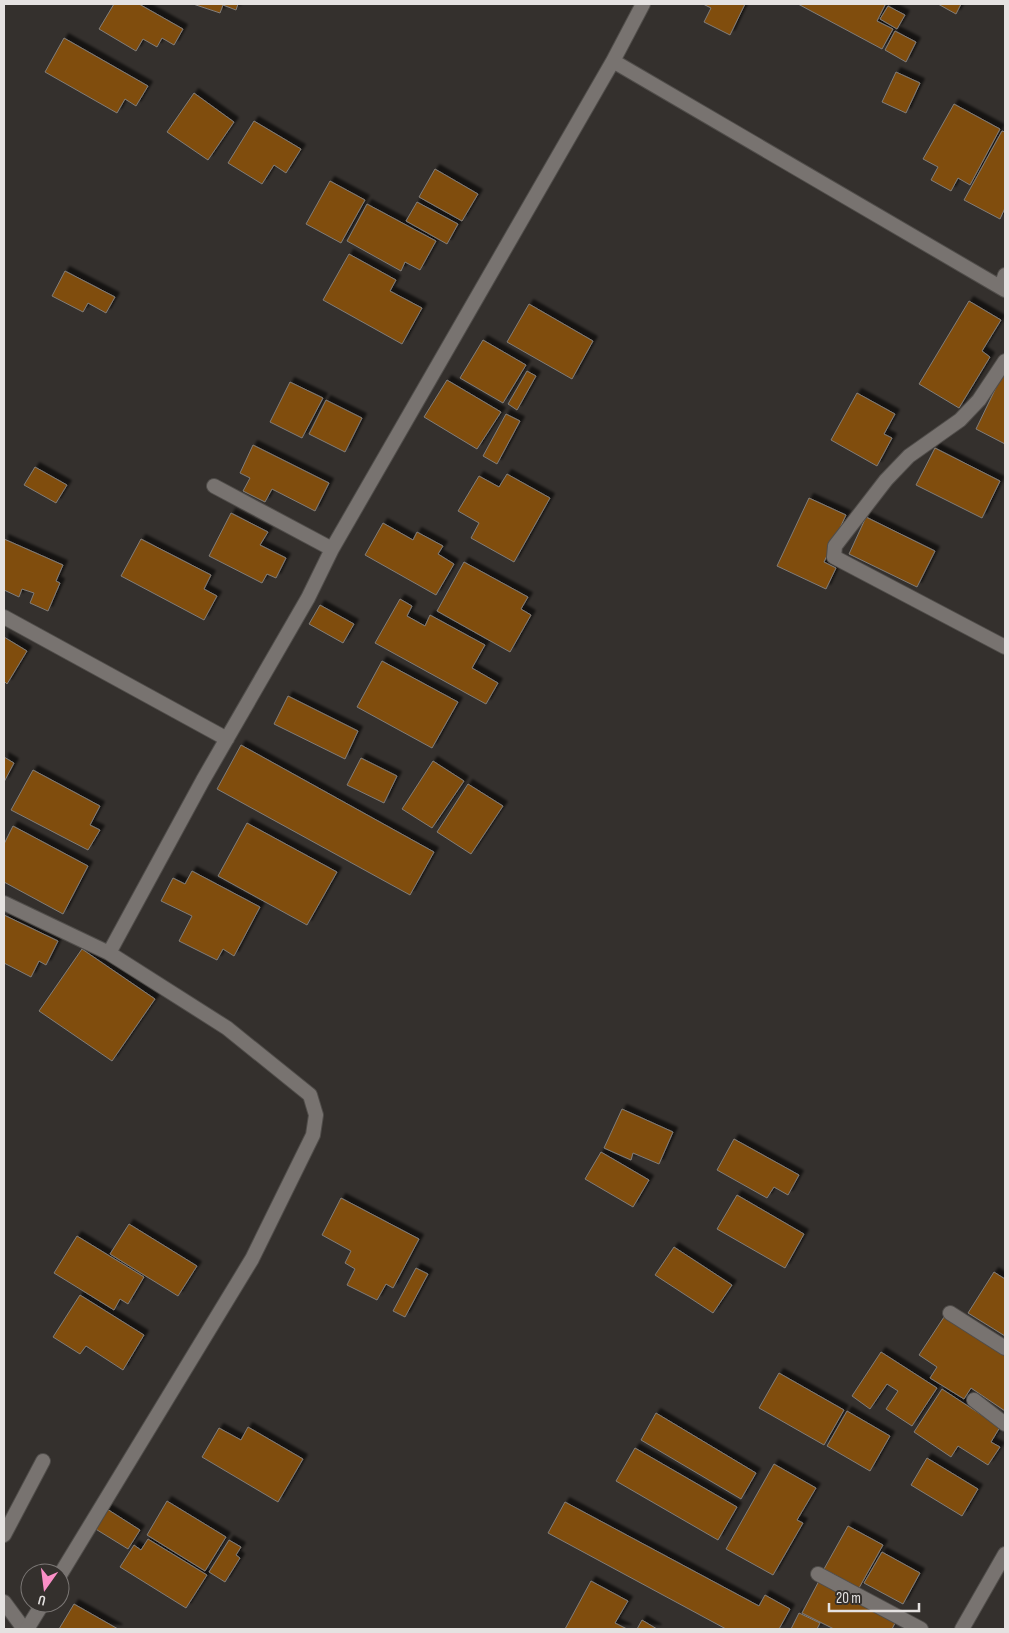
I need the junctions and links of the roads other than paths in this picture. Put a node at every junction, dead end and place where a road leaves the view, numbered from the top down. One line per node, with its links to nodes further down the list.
1 (643, 4): 2 (street)
2 (613, 61): 3 (street); 6 (street)
3 (1004, 284)
4 (1005, 361): 8 (street)
5 (214, 486): 6 (street)
6 (332, 549): 9 (street)
7 (4, 616): 9 (street)
8 (1005, 647)
9 (227, 739): 11 (street)
10 (4, 903): 11 (street)
11 (109, 953): 19 (street)
12 (950, 1313): 13 (street)
13 (1005, 1348)
14 (974, 1400): 15 (street)
15 (1005, 1424)
16 (42, 1461): 17 (street)
17 (4, 1535)
18 (1005, 1554): 25 (street)
19 (67, 1563)
20 (818, 1574): 24 (street)
21 (4, 1602): 23 (street)
22 (36, 1613): 23 (street)
23 (26, 1629)
24 (921, 1629)
25 (962, 1629)

